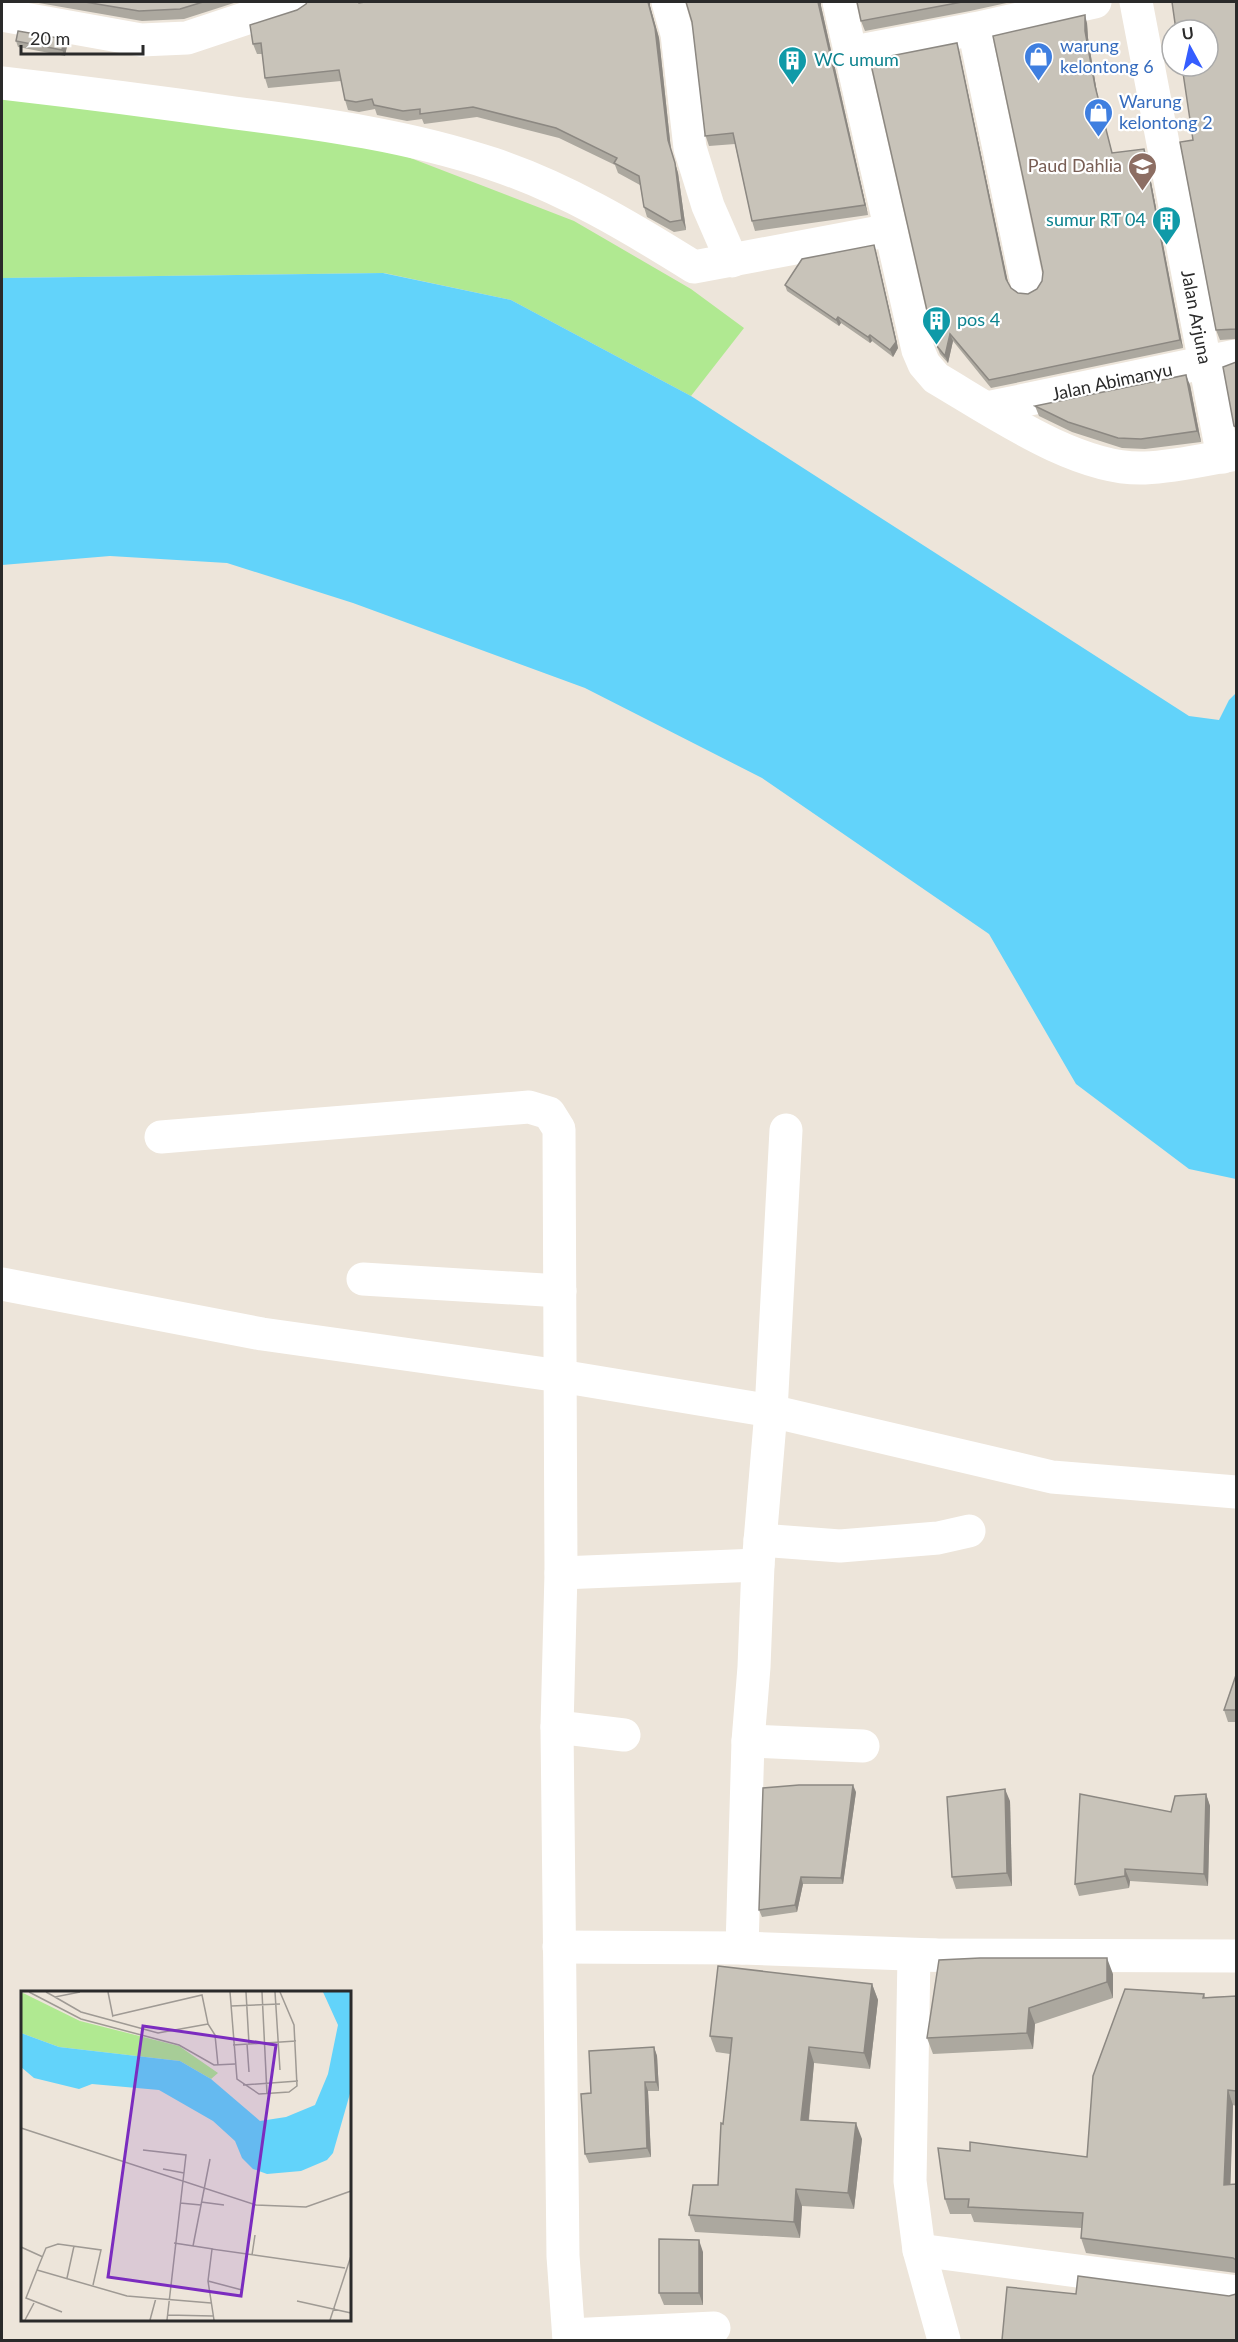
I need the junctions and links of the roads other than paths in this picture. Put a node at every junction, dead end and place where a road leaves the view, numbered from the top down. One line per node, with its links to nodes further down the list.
1 (295, 2): 6 (street)
2 (668, 2): 11 (street)
3 (839, 2): 8 (street)
4 (1095, 2): 7 (street)
5 (1136, 2): 14 (street, Jalan Arjuna)
6 (2, 15)
7 (985, 18): 8 (street); 12 (street)
8 (849, 53): 10 (street)
9 (2, 82): 11 (street)
10 (891, 230): 11 (street); 15 (street)
11 (732, 261)
12 (1027, 283)
13 (1236, 356): 14 (street, Jalan Abimanyu)
14 (1205, 362): 15 (street, Jalan Abimanyu); 16 (street, Jalan Arjuna)
15 (987, 408): 16 (street)
16 (1230, 455)
17 (786, 1130): 23 (street)
18 (161, 1137): 21 (street)
19 (363, 1279): 21 (street)
20 (2, 1284): 22 (street)
21 (560, 1291): 22 (street)
22 (560, 1376): 23 (street); 27 (street)
23 (771, 1411): 24 (street); 26 (street)
24 (1236, 1492)
25 (969, 1531): 26 (street)
26 (759, 1552): 27 (street); 30 (street)
27 (561, 1573): 28 (street)
28 (557, 1727): 29 (street); 32 (street)
29 (624, 1735)
30 (748, 1741): 31 (street); 33 (street)
31 (863, 1746)
32 (559, 1947): 33 (street); 39 (street)
33 (742, 1948): 34 (street)
34 (914, 1955): 35 (street); 36 (street)
35 (1236, 1956)
36 (919, 2250): 37 (street); 40 (street)
37 (1236, 2292)
38 (714, 2328): 39 (street)
39 (569, 2338)
40 (944, 2340)

